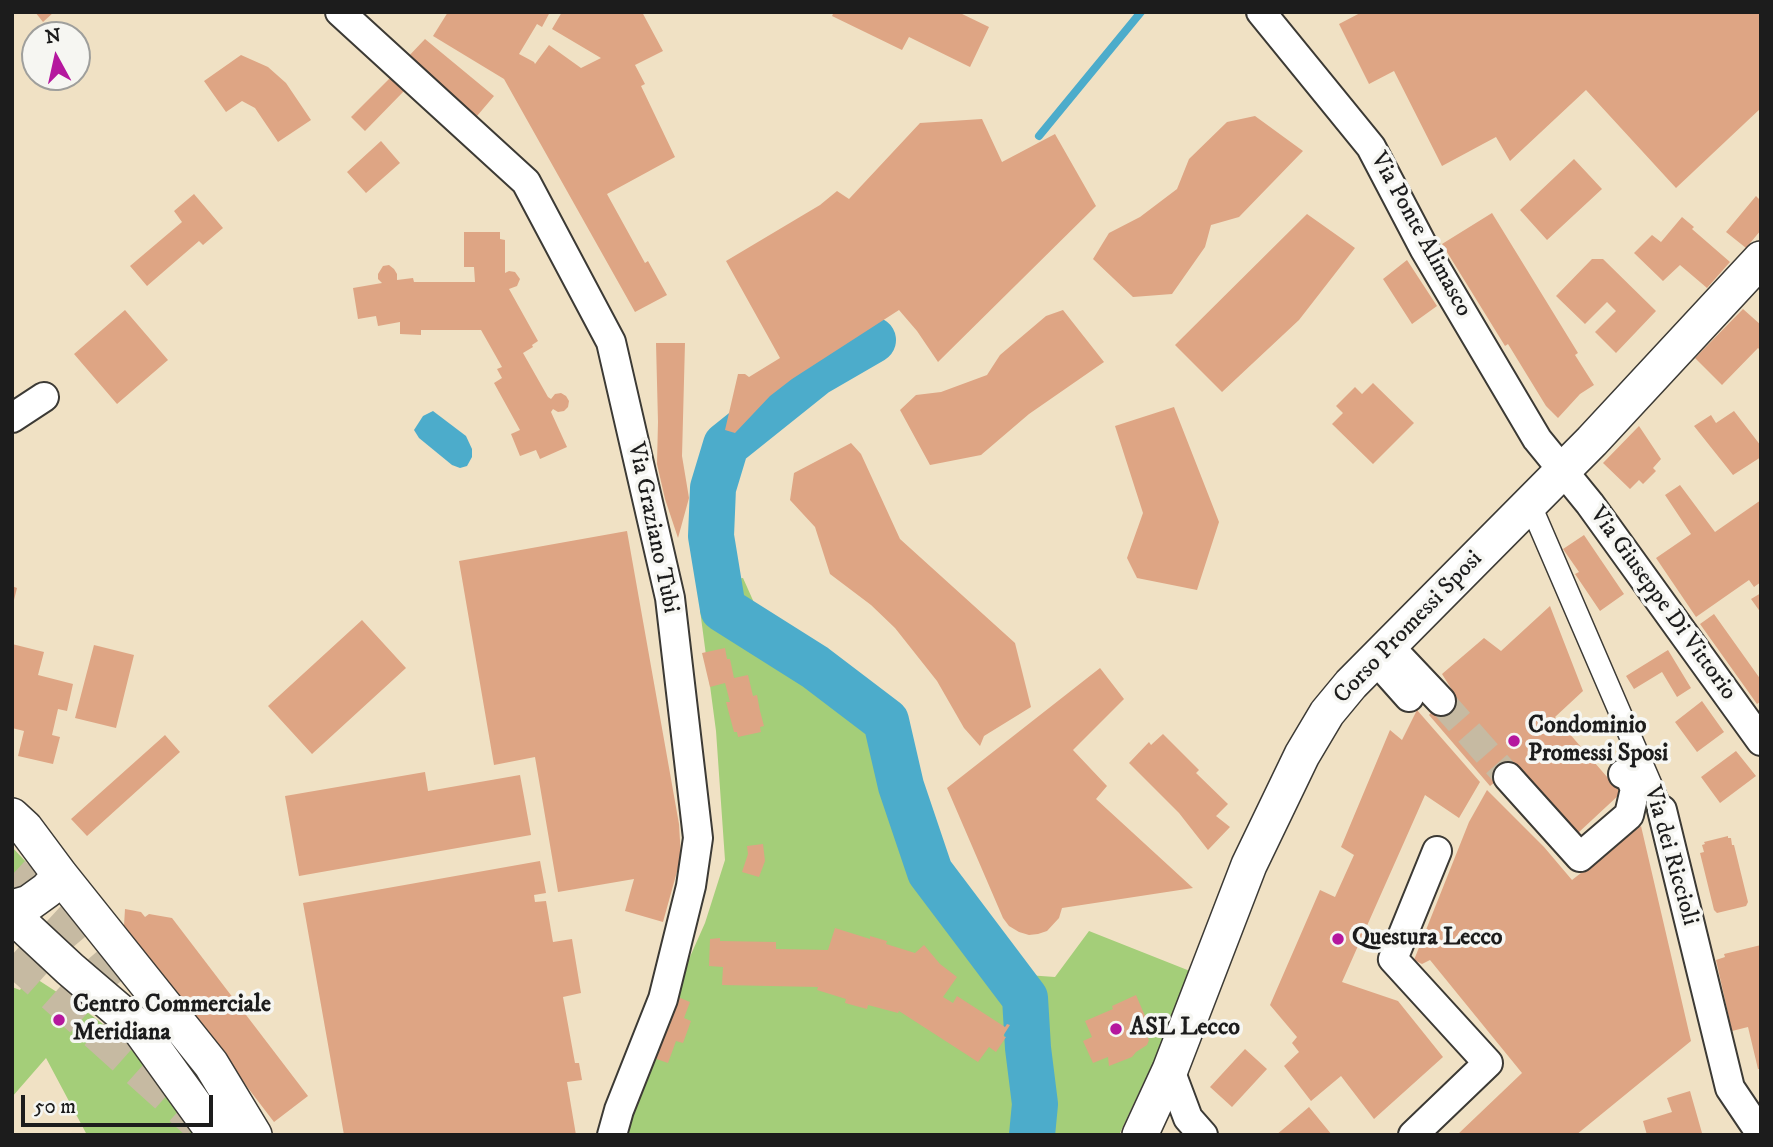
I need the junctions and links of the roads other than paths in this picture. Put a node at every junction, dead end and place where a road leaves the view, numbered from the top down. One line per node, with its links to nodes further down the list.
1 (340, 12): 24 (street, Via Graziano Tubi)
2 (1261, 12): 6 (street, Via Ponte Alimasco)
3 (1761, 259): 6 (street, Corso Promessi Sposi)
4 (44, 397): 5 (street)
5 (12, 418)
6 (1561, 470): 7 (street, Corso Promessi Sposi); 11 (street, Via Giuseppe Di Vittorio)
7 (1530, 503): 8 (street, Corso Promessi Sposi); 14 (street, Via dei Riccioli)
8 (1382, 653): 9 (street); 10 (street); 20 (street, Corso Promessi Sposi)
9 (1409, 697)
10 (1441, 701)
11 (1761, 741)
12 (1623, 774): 13 (street)
13 (1508, 776)
14 (1662, 810): 21 (street, Via dei Riccioli)
15 (12, 816): 17 (street)
16 (1437, 851): 27 (street)
17 (60, 875): 18 (street); 23 (street)
18 (12, 908)
19 (12, 915): 22 (street)
20 (1170, 1070): 25 (street, Corso Promessi Sposi); 26 (street)
21 (1761, 1134)
22 (216, 1135)
23 (254, 1135)
24 (612, 1135)
25 (1140, 1135)
26 (1203, 1135)
27 (1413, 1135)

